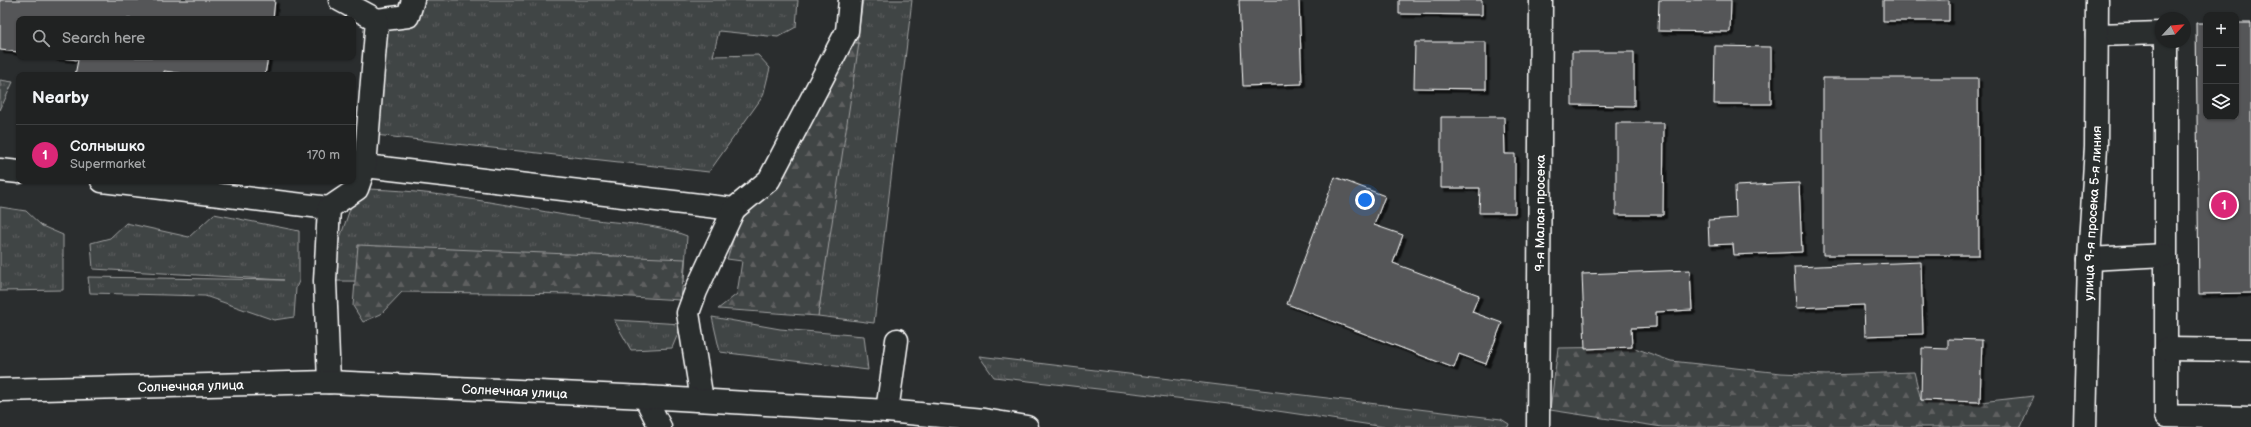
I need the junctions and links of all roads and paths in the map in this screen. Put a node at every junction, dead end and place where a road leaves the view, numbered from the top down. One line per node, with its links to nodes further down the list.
1 (340, 0): 6 (street)
2 (414, 0): 6 (street)
3 (850, 0): 15 (street)
4 (1540, 0): 30 (street, 9-я Малая просека)
5 (2097, 0): 8 (street, улица 9-я просека 5-я линия)
6 (377, 20): 10 (street)
7 (2155, 33): 8 (street)
8 (2097, 35): 17 (street, улица 9-я просека 5-я линия)
9 (2166, 48): 16 (street)
10 (364, 166): 14 (street); 15 (street)
11 (0, 170): 12 (street)
12 (16, 172)
13 (127, 184): 14 (street)
14 (329, 208): 21 (street)
15 (734, 209): 24 (street)
16 (2165, 255): 17 (street); 19 (street)
17 (2090, 259): 31 (street, улица 9-я просека 5-я линия)
18 (897, 340): 25 (street)
19 (2166, 349): 20 (street); 26 (street)
20 (2251, 350)
21 (329, 382): 22 (street, Солнечная улица); 23 (street, Солнечная улица)
22 (0, 390)
23 (645, 397): 24 (street, Солнечная улица); 28 (street)
24 (702, 400): 25 (street, Солнечная улица)
25 (887, 411): 27 (street, Солнечная улица)
26 (2251, 418)
27 (984, 423): 29 (street, Солнечная улица)
28 (660, 427)
29 (1027, 427)
30 (1538, 427)
31 (2085, 427)

